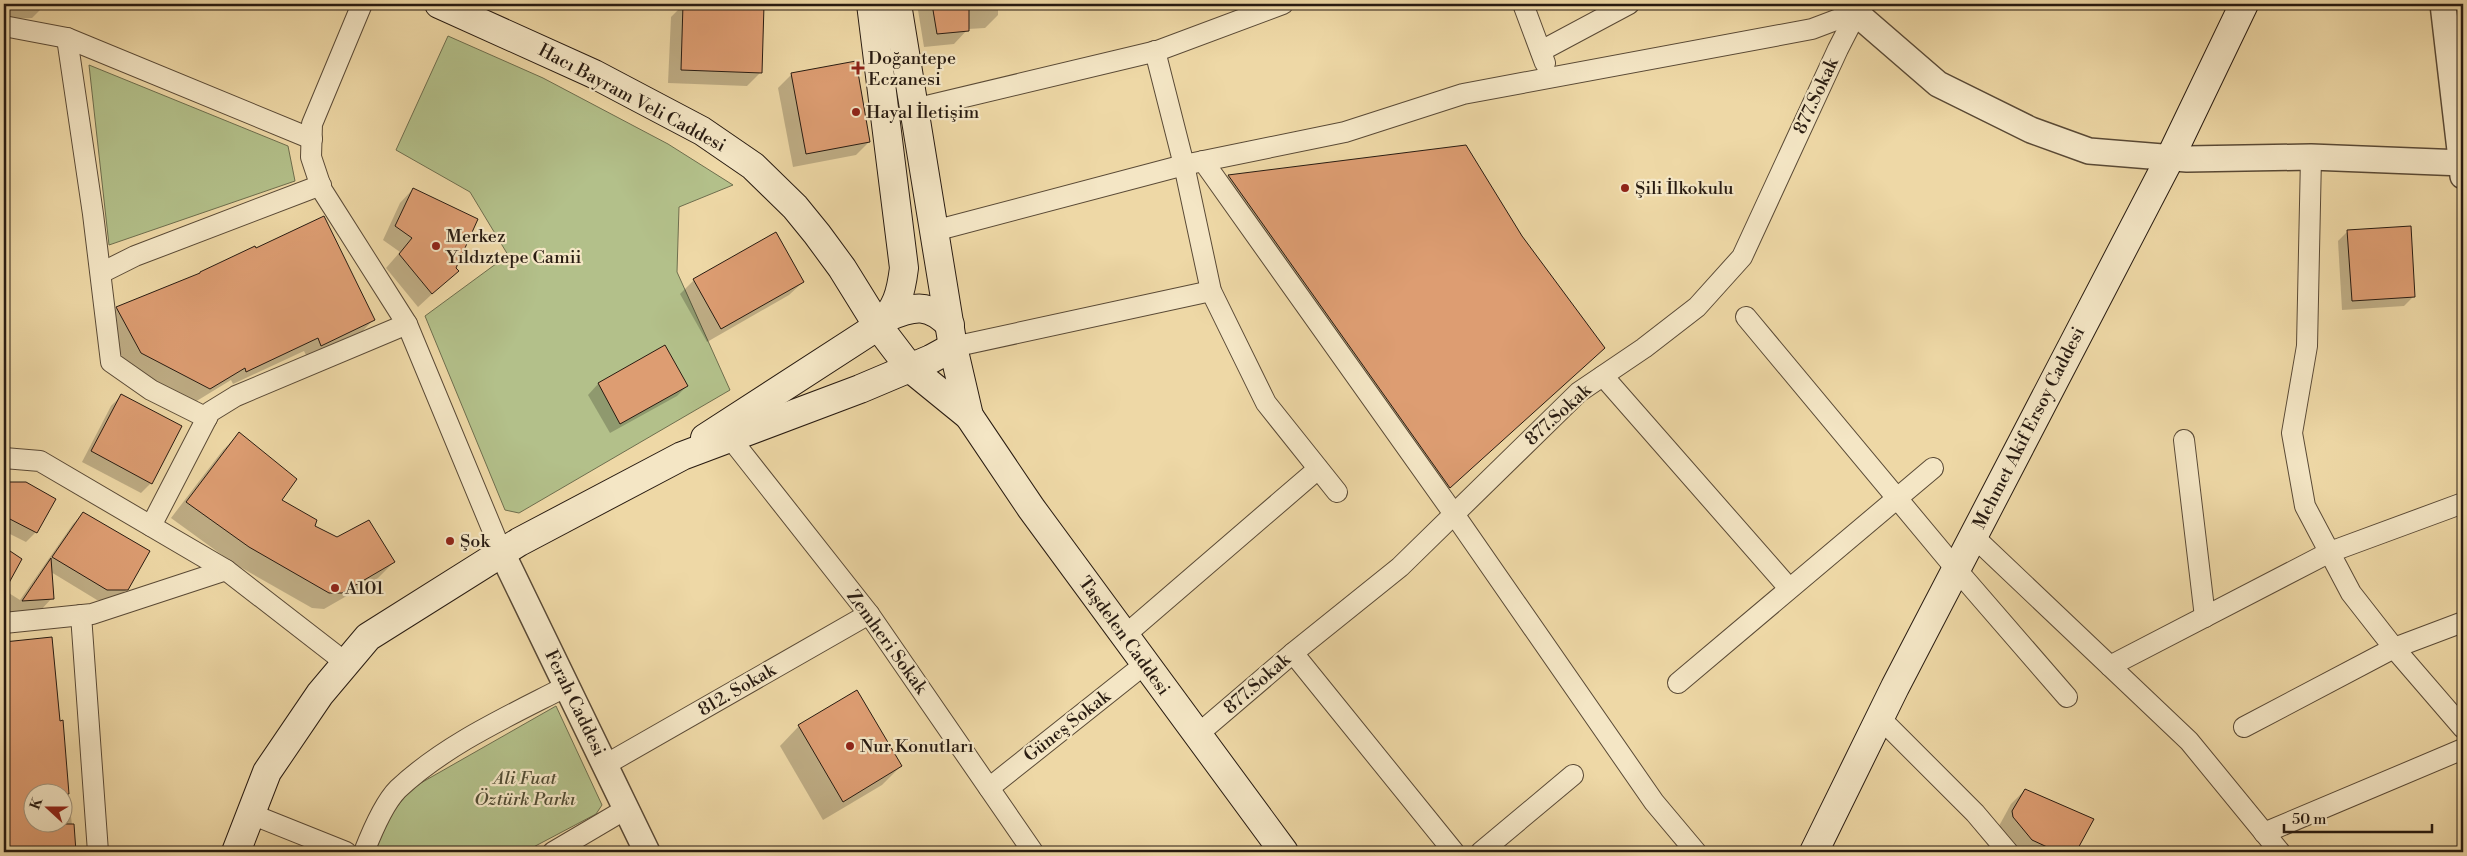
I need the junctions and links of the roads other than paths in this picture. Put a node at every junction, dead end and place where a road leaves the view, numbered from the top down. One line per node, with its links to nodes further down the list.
1 (362, 4): 18 (street)
2 (439, 4): 28 (main road, Hacı Bayram Veli Caddesi)
3 (853, 4): 11 (main road)
4 (897, 4): 17 (main road)
5 (1283, 4): 15 (street)
6 (1523, 4): 14 (street)
7 (1629, 4): 14 (street)
8 (2244, 4): 20 (main road, Mehmet Akif Ersoy Caddesi)
9 (2443, 4): 22 (street)
10 (1854, 8): 16 (street); 20 (street); 32 (street, 877.Sokak)
11 (873, 16): 28 (main road)
12 (4, 28): 13 (street)
13 (67, 38): 18 (street); 25 (street)
14 (1541, 50): 16 (street)
15 (1155, 51): 17 (street); 21 (street)
16 (1551, 77): 21 (street)
17 (914, 110): 24 (main road)
18 (312, 139): 23 (street)
19 (2311, 157): 20 (street); 22 (street); 47 (street)
20 (2170, 158): 46 (main road, Mehmet Akif Ersoy Caddesi)
21 (1194, 163): 24 (street); 26 (street); 44 (street)
22 (2463, 167)
23 (321, 185): 25 (street); 29 (street)
24 (934, 231): 30 (main road)
25 (101, 273): 34 (street)
26 (1211, 290): 30 (street); 40 (street)
27 (1746, 316): 42 (street)
28 (883, 322): 30 (main road); 31 (main road, Hacı Bayram Veli Caddesi); 37 (main road)
29 (407, 324): 34 (street); 48 (street)
30 (951, 336): 31 (main road); 33 (main road)
31 (910, 368): 33 (main road, Hacı Bayram Veli Caddesi); 35 (main road)
32 (1603, 376): 44 (street, 877.Sokak); 51 (street)
33 (969, 416): 57 (main road, Taşdelen Caddesi)
34 (208, 418): 45 (street)
35 (731, 439): 37 (main road); 52 (street, Zemheri Sokak)
36 (2184, 440): 54 (street)
37 (682, 456): 48 (main road)
38 (4, 458): 45 (street)
39 (1933, 468): 42 (street)
40 (1318, 469): 41 (street); 57 (street)
41 (1336, 492)
42 (1897, 498): 49 (street); 51 (street)
43 (2463, 503): 47 (street)
44 (1454, 514): 59 (street, 877.Sokak); 87 (street)
45 (151, 526): 50 (street)
46 (1973, 536): 49 (main road, Mehmet Akif Ersoy Caddesi); 62 (street)
47 (2330, 552): 54 (street); 58 (street)
48 (502, 553): 60 (main road); 64 (street, Ferah Caddesi)
49 (1956, 569): 65 (street); 66 (main road, Mehmet Akif Ersoy Caddesi)
50 (226, 570): 53 (street); 60 (street)
51 (1789, 588): 63 (street)
52 (869, 614): 71 (street, 812. Sokak); 73 (street, Zemheri Sokak)
53 (81, 615): 56 (street); 77 (street)
54 (2206, 616): 62 (street)
55 (2463, 622): 58 (street)
56 (4, 623)
57 (1124, 636): 61 (main road, Taşdelen Caddesi)
58 (2394, 648): 67 (street); 68 (street)
59 (1293, 653): 69 (street, 877.Sokak); 85 (street)
60 (346, 663): 75 (main road)
61 (1145, 664): 69 (main road, Taşdelen Caddesi); 73 (street, Güneş Sokak)
62 (2110, 666): 76 (street)
63 (1678, 683)
64 (566, 686): 71 (street, Ferah Caddesi); 80 (street)
65 (2067, 697)
66 (1880, 718): 88 (main road, Mehmet Akif Ersoy Caddesi); 89 (street)
67 (2244, 727)
68 (2463, 728)
69 (1197, 736): 84 (main road, Taşdelen Caddesi)
70 (2463, 749): 76 (street)
71 (605, 765): 74 (street, Ferah Caddesi)
72 (1573, 775): 86 (street)
73 (989, 788): 83 (street, Zemheri Sokak)
74 (626, 809): 81 (street); 82 (street, Ferah Caddesi)
75 (251, 814): 78 (main road); 79 (street)
76 (2264, 833): 90 (street)
77 (98, 852)
78 (236, 852)
79 (346, 852)
80 (364, 852)
81 (553, 852)
82 (647, 852)
83 (1033, 852)
84 (1284, 852)
85 (1454, 852)
86 (1481, 852)
87 (1696, 852)
88 (1814, 852)
89 (2008, 852)
90 (2280, 852)

